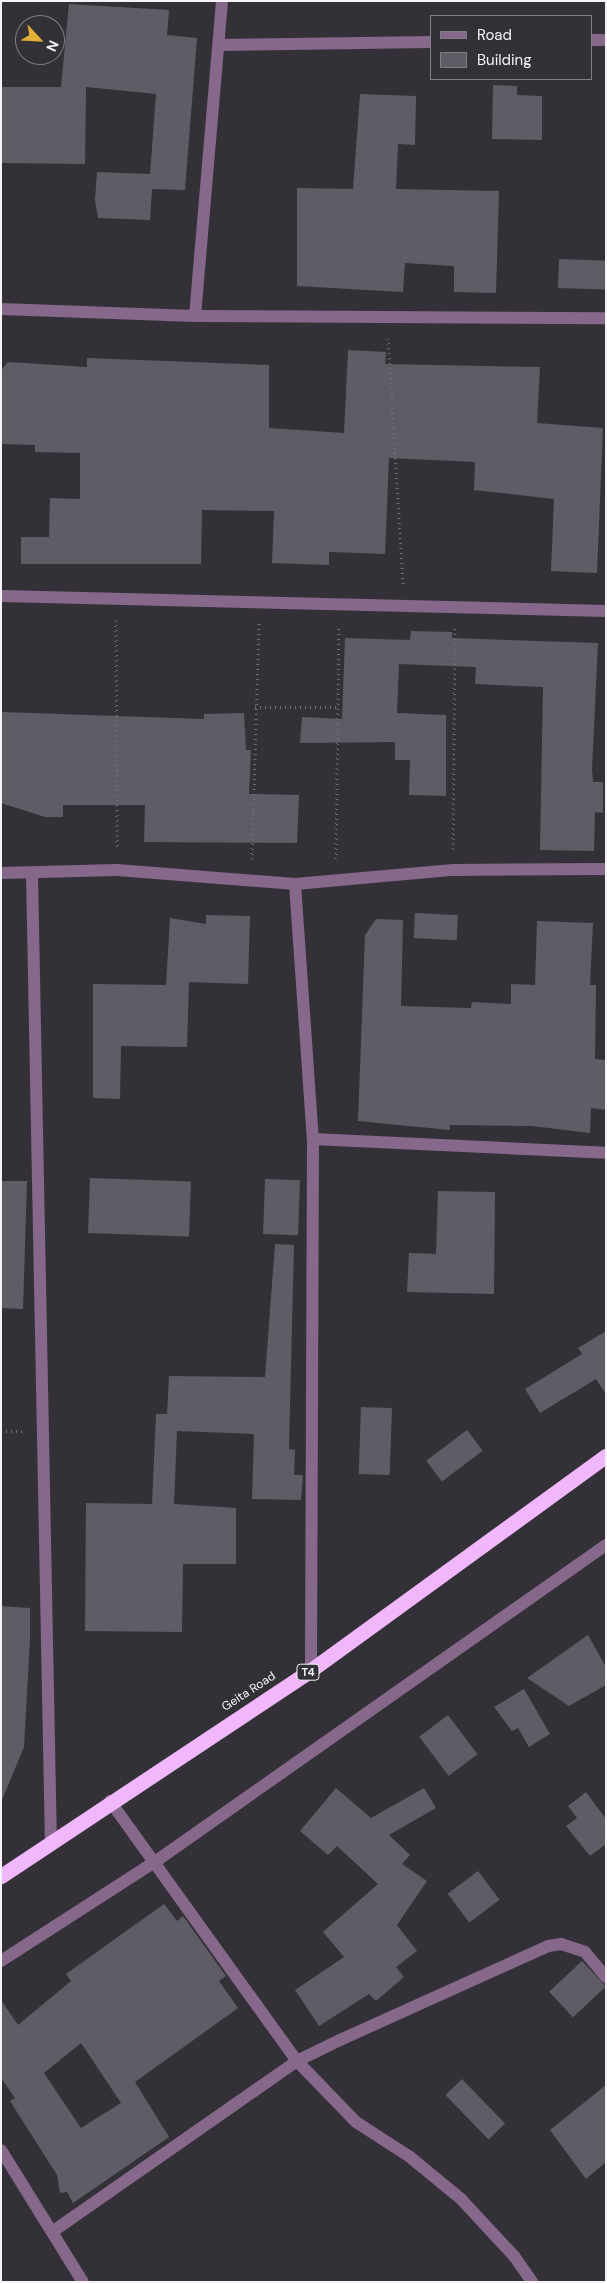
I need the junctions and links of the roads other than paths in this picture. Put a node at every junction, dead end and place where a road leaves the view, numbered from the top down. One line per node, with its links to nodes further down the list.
1 (222, 1): 5 (street)
2 (592, 40): 3 (street)
3 (606, 40)
4 (430, 42): 5 (street)
5 (219, 45): 7 (street)
6 (1, 309): 7 (street)
7 (194, 316): 8 (street)
8 (606, 318)
9 (1, 596): 10 (street)
10 (606, 611)
11 (606, 869): 14 (street)
12 (1, 873): 13 (street)
13 (32, 874): 14 (street); 21 (street)
14 (295, 884): 15 (street)
15 (313, 1139): 16 (street); 19 (street)
16 (606, 1153)
17 (606, 1456): 19 (highway, Geita Road / T4)
18 (606, 1545): 22 (street)
19 (311, 1670): 20 (highway, Geita Road / T4)
20 (110, 1801): 21 (highway, Geita Road / T4); 22 (street)
21 (51, 1843): 23 (highway, Geita Road / T4)
22 (154, 1863): 24 (street); 26 (street)
23 (1, 1876)
24 (1, 1961)
25 (606, 1977): 26 (street)
26 (297, 2061): 28 (street); 30 (street)
27 (1, 2150): 28 (street)
28 (52, 2232): 29 (street)
29 (83, 2282)
30 (532, 2282)

